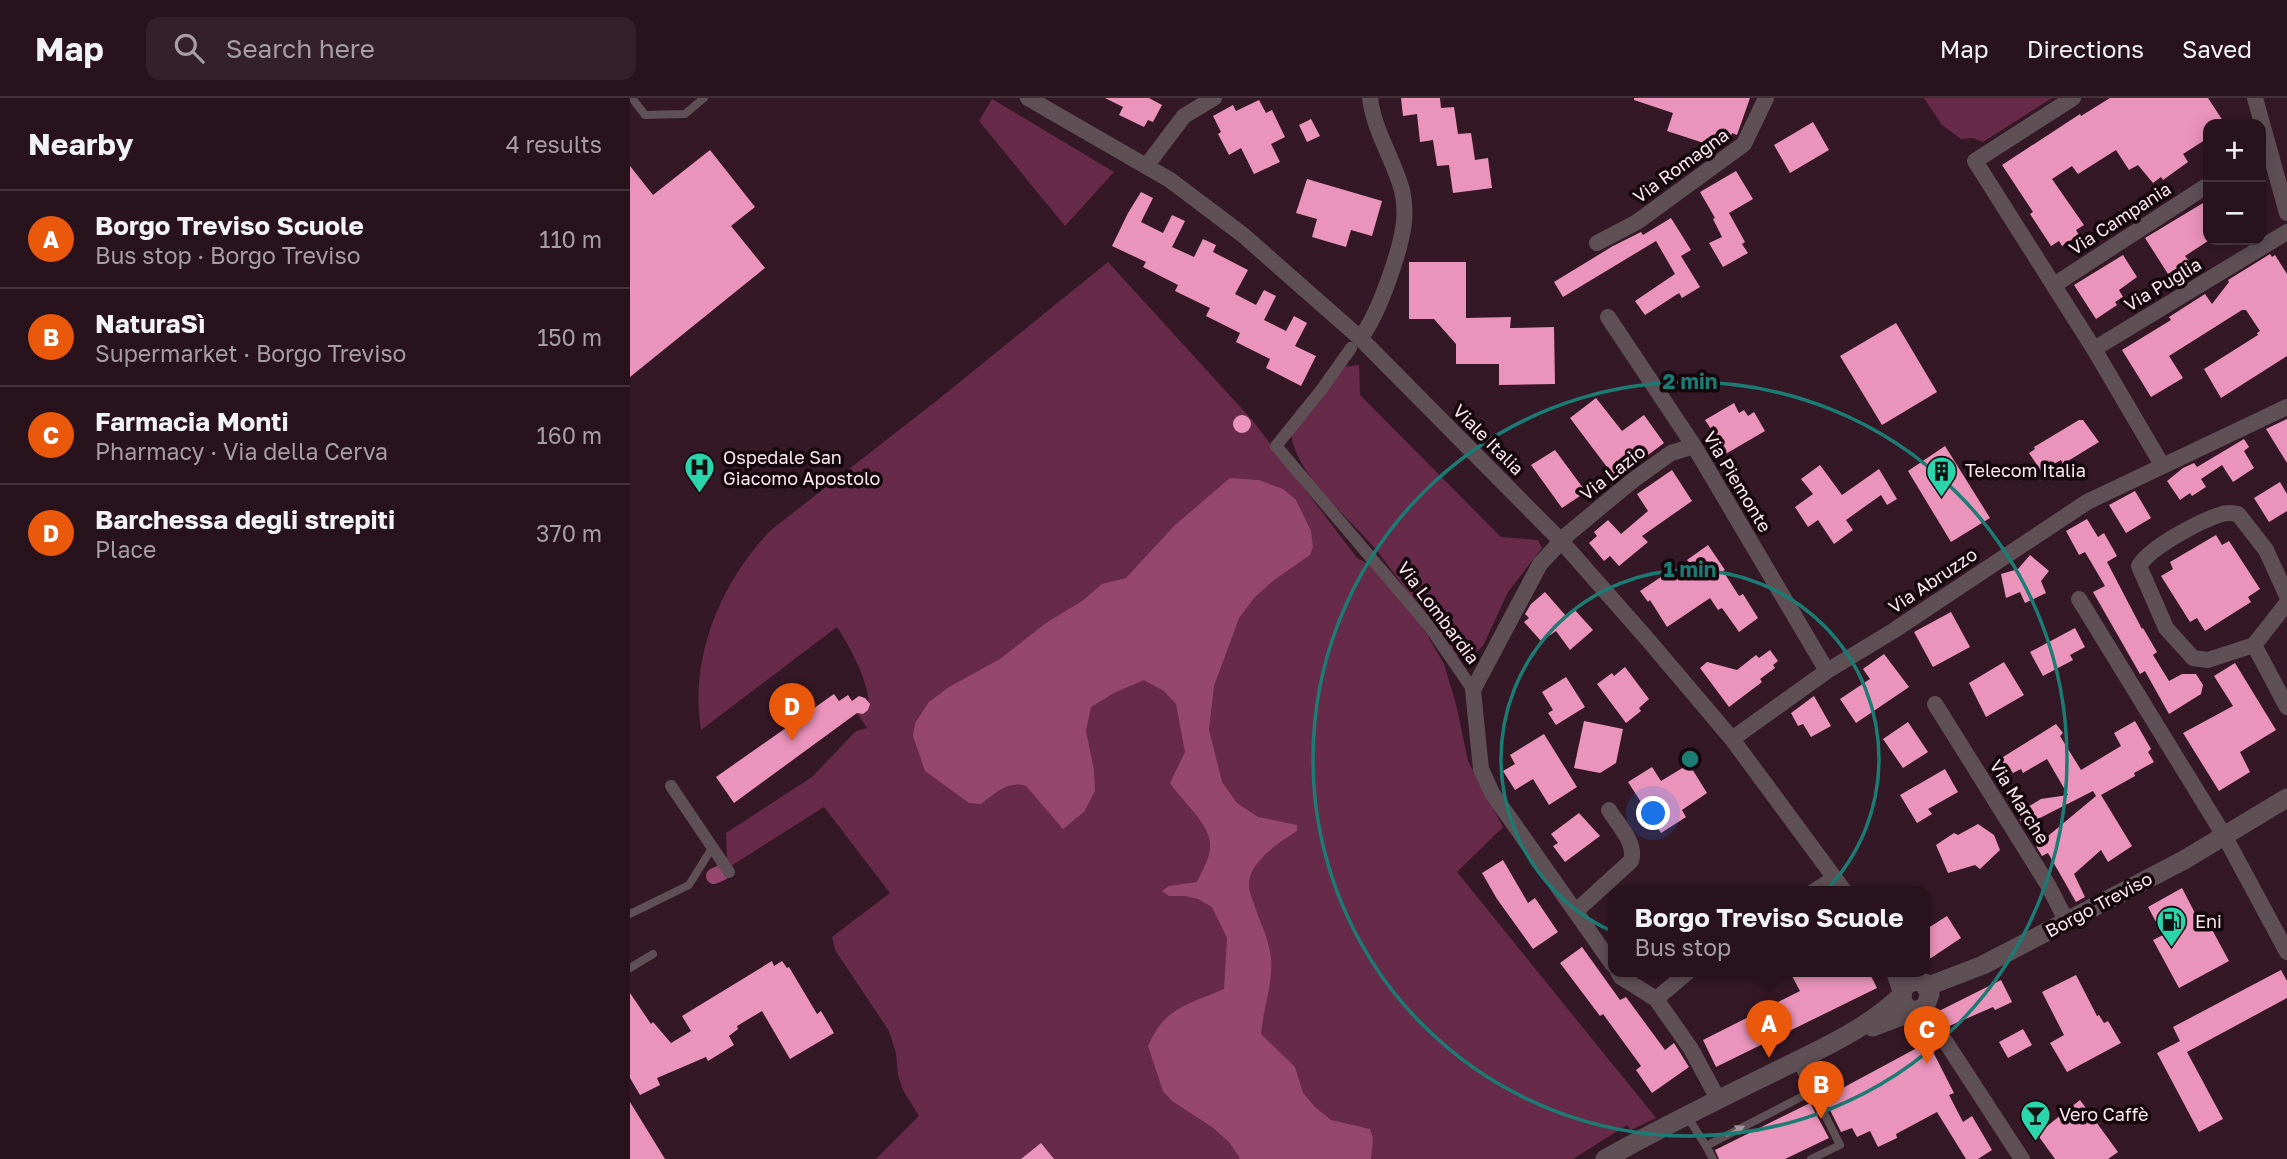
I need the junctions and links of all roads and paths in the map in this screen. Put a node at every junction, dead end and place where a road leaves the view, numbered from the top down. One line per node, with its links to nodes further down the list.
1 (632, 98): 2 (lane)
2 (704, 98)
3 (1028, 98): 11 (street, Viale Italia)
4 (1370, 98): 18 (street)
5 (1766, 98): 15 (street, Via Romagna)
6 (2073, 98): 16 (street)
7 (2255, 98): 9 (street)
8 (1207, 100): 11 (street)
9 (2259, 119)
10 (2266, 155): 13 (street)
11 (1147, 165): 18 (street, Viale Italia)
12 (2203, 188): 16 (street, Via Campania)
13 (2287, 213)
14 (2287, 232): 19 (street, Via Puglia)
15 (1597, 243)
16 (2054, 285): 19 (street)
17 (1608, 317): 21 (street, Via Piemonte)
18 (1355, 343): 23 (street, Viale Italia); 29 (street, Via Lombardia)
19 (2094, 349): 22 (street)
20 (2287, 407): 22 (street, Via Abruzzo)
21 (1694, 446): 23 (street, Via Lazio); 28 (street, Via Piemonte)
22 (2161, 465): 28 (street, Via Abruzzo)
23 (1562, 542): 29 (street, Via Lazio); 32 (street, Viale Italia)
24 (2287, 596): 27 (street)
25 (2079, 599): 36 (street)
26 (2287, 603): 27 (street)
27 (2254, 645): 31 (street)
28 (1827, 671): 32 (street, Via Abruzzo)
29 (1473, 690): 42 (street, Via Lombardia)
30 (1935, 704): 44 (street, Via Marche)
31 (2287, 707)
32 (1732, 740): 39 (street, Viale Italia)
33 (671, 786): 37 (street)
34 (2287, 798): 36 (street, Borgo Treviso)
35 (1609, 810): 42 (street)
36 (2225, 837): 44 (street, Borgo Treviso); 45 (street)
37 (712, 848): 38 (street); 43 (lane)
38 (729, 872)
39 (1835, 878): 40 (street); 41 (street, Viale Italia)
40 (1822, 886)
41 (1841, 886)
42 (1576, 911): 47 (street, Via Lombardia)
43 (630, 914)
44 (2067, 922): 52 (street, Borgo Treviso)
45 (2287, 952)
46 (653, 954): 48 (lane)
47 (1608, 958)
48 (630, 968)
49 (1625, 977): 54 (street)
50 (1682, 977): 54 (street)
51 (1896, 977): 53 (street)
52 (1922, 994): 53 (street, Borgo Treviso); 55 (street, Borgo Treviso); 64 (street)
53 (1901, 995): 55 (street, Borgo Treviso)
54 (1656, 999): 58 (street)
55 (1845, 1036): 56 (street, Borgo Treviso)
56 (1795, 1062): 57 (lane); 58 (street, Borgo Treviso)
57 (1813, 1091): 60 (lane, one-way to 57); 63 (lane)
58 (1718, 1099): 59 (street, Borgo Treviso)
59 (1687, 1116): 60 (lane); 61 (street, Borgo Treviso)
60 (1706, 1146): 62 (lane)
61 (1611, 1158)
62 (1713, 1159)
63 (1811, 1159)
64 (2022, 1159)

